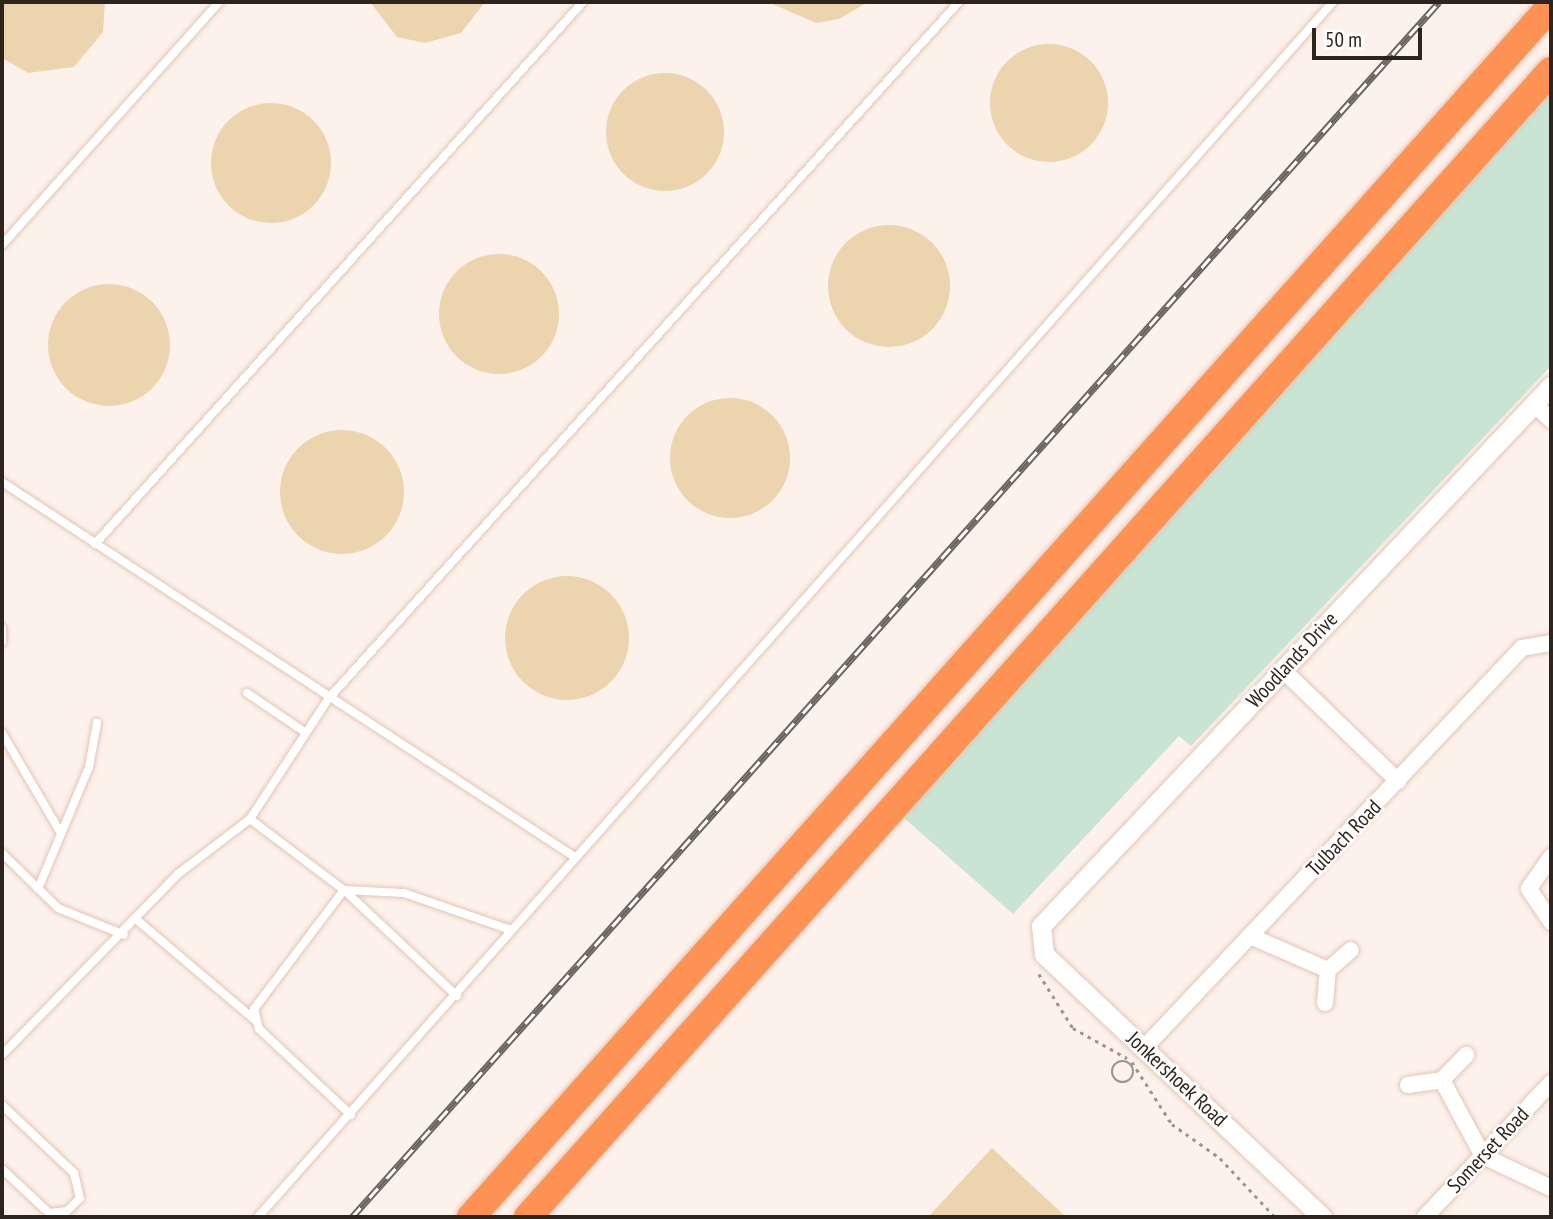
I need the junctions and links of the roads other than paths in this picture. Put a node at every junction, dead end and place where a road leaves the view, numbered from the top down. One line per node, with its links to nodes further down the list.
1 (219, 2): 7 (lane)
2 (583, 2): 12 (lane)
3 (959, 2): 18 (lane)
4 (1333, 2): 26 (lane)
5 (1551, 6): 53 (highway)
6 (1551, 71): 54 (highway)
7 (2, 245)
8 (1551, 386): 9 (street, Woodlands Drive)
9 (1534, 404): 10 (street); 16 (street, Woodlands Drive)
10 (1551, 420)
11 (2, 482): 12 (lane)
12 (95, 544): 18 (lane)
13 (2, 628): 14 (lane)
14 (2, 642)
15 (1551, 642): 22 (street, Tulbach Road)
16 (1283, 670): 22 (street); 35 (street, Woodlands Drive)
17 (247, 694): 21 (lane)
18 (330, 698): 21 (lane); 26 (lane)
19 (97, 723): 24 (lane)
20 (2, 733): 24 (lane)
21 (306, 733): 23 (lane)
22 (1398, 781): 34 (street, Tulbach Road)
23 (250, 819): 29 (lane); 30 (lane)
24 (61, 833): 28 (lane)
25 (2, 853): 28 (lane)
26 (573, 856): 32 (lane)
27 (1551, 857): 31 (street)
28 (38, 889): 33 (lane)
29 (344, 890): 32 (lane); 38 (lane); 40 (lane)
30 (137, 920): 33 (lane); 40 (lane)
31 (1551, 922)
32 (511, 930): 38 (lane)
33 (124, 934): 42 (lane)
34 (1250, 936): 37 (street); 41 (street, Tulbach Road)
35 (1039, 937): 41 (street, Jonkershoek Road)
36 (1350, 950): 37 (street)
37 (1328, 970): 39 (street)
38 (457, 996): 48 (lane)
39 (1325, 1003)
40 (255, 1020): 48 (lane)
41 (1144, 1048): 55 (street, Jonkershoek Road)
42 (2, 1055)
43 (1466, 1055): 44 (street)
44 (1442, 1080): 46 (street); 49 (street)
45 (1551, 1083): 49 (street, Somerset Road)
46 (1408, 1085)
47 (2, 1105): 50 (lane)
48 (351, 1115): 52 (lane)
49 (1483, 1156): 51 (street); 56 (street, Somerset Road)
50 (2, 1169)
51 (1551, 1188)
52 (258, 1217)
53 (471, 1217)
54 (528, 1217)
55 (1322, 1217)
56 (1425, 1217)

